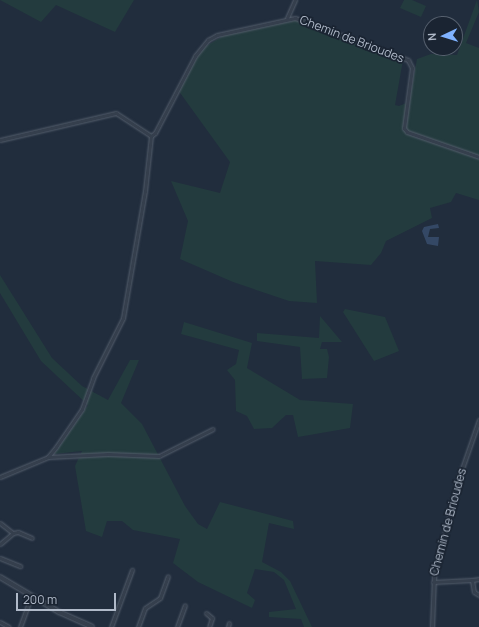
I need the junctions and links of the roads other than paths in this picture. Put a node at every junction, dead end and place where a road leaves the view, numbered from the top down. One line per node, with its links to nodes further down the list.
1 (295, 0): 2 (street)
2 (287, 18): 3 (street, Chemin de Brioudes); 5 (street, Chemin de Brioudes)
3 (151, 136): 4 (street); 8 (street)
4 (0, 140)
5 (479, 157)
6 (479, 420): 14 (street, Chemin de Brioudes)
7 (213, 429): 8 (street)
8 (48, 456): 9 (street)
9 (0, 477)
10 (0, 523): 11 (street)
11 (13, 533): 12 (street); 13 (street)
12 (32, 538)
13 (0, 544)
14 (440, 553): 15 (street); 23 (street, Chemin de Brioudes)
15 (445, 553)
16 (0, 558): 17 (street)
17 (20, 566)
18 (132, 570): 32 (street)
19 (168, 576): 33 (street)
20 (0, 577): 25 (street)
21 (479, 579): 22 (street)
22 (472, 580): 23 (street); 24 (street)
23 (433, 582): 36 (street, Chemin de Brioudes)
24 (479, 595)
25 (31, 596): 30 (street); 31 (street)
26 (185, 605): 34 (street)
27 (206, 613): 35 (street)
28 (0, 622): 29 (street)
29 (9, 627)
30 (20, 627)
31 (92, 627)
32 (111, 627)
33 (138, 627)
34 (177, 627)
35 (209, 627)
36 (432, 627)

